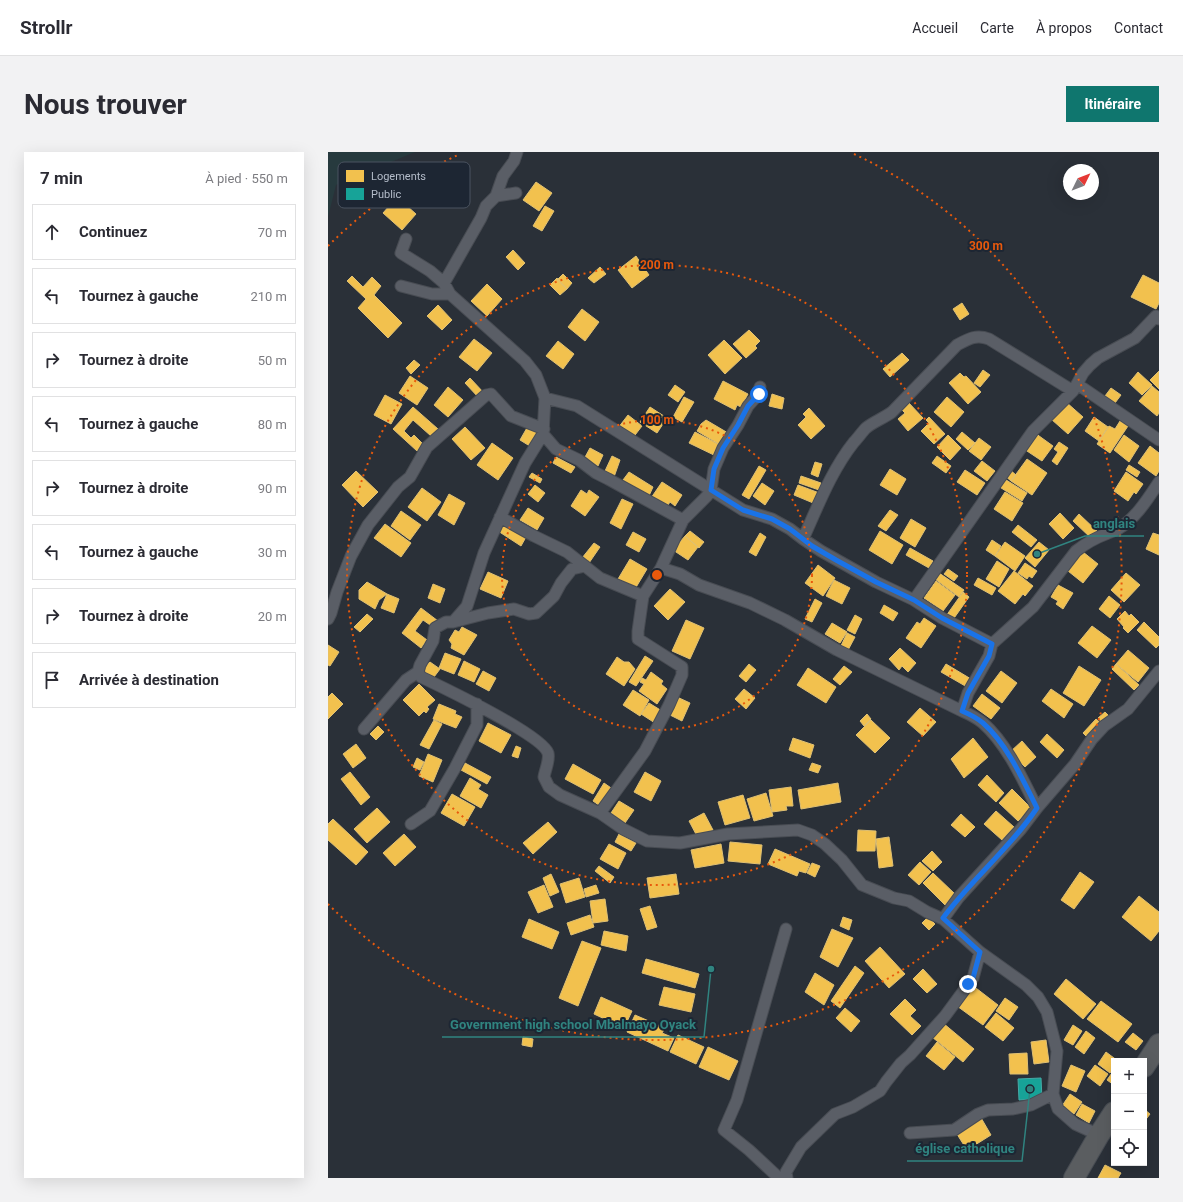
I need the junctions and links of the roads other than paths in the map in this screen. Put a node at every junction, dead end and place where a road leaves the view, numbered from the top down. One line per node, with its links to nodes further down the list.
1 (517, 152): 3 (street)
2 (516, 193): 3 (street)
3 (496, 196): 5 (street)
4 (406, 239): 5 (street)
5 (444, 283): 7 (street)
6 (401, 286): 7 (street)
7 (450, 294): 11 (street)
8 (1158, 316): 10 (street)
9 (760, 387): 15 (street)
10 (1075, 388): 13 (street); 18 (street); 22 (street)
11 (545, 398): 12 (street); 15 (street)
12 (543, 432): 16 (street); 17 (street); 23 (street)
13 (1159, 440)
14 (1159, 482): 25 (street)
15 (711, 490): 17 (street); 18 (street)
16 (500, 516): 19 (street); 24 (street)
17 (684, 520): 20 (street)
18 (803, 539): 22 (street)
19 (585, 566): 21 (street); 24 (street)
20 (661, 568): 21 (street); 29 (street)
21 (643, 596): 32 (street)
22 (914, 600): 25 (street)
23 (329, 615)
24 (454, 622): 27 (street)
25 (992, 644): 29 (street)
26 (1159, 670): 31 (street)
27 (418, 672): 28 (street); 30 (street)
28 (477, 704): 32 (street); 33 (street)
29 (962, 711): 31 (street)
30 (364, 729)
31 (1037, 808): 34 (street)
32 (600, 813): 34 (street)
33 (411, 824)
34 (943, 918): 36 (street)
35 (786, 929): 43 (street)
36 (980, 952): 39 (street); 44 (street)
37 (1159, 1044): 38 (highway)
38 (1147, 1062)
39 (1053, 1094): 41 (street); 42 (street)
40 (1111, 1117): 42 (highway)
41 (910, 1133)
42 (1099, 1135): 45 (highway)
43 (779, 1178)
44 (787, 1178)
45 (1074, 1178)

